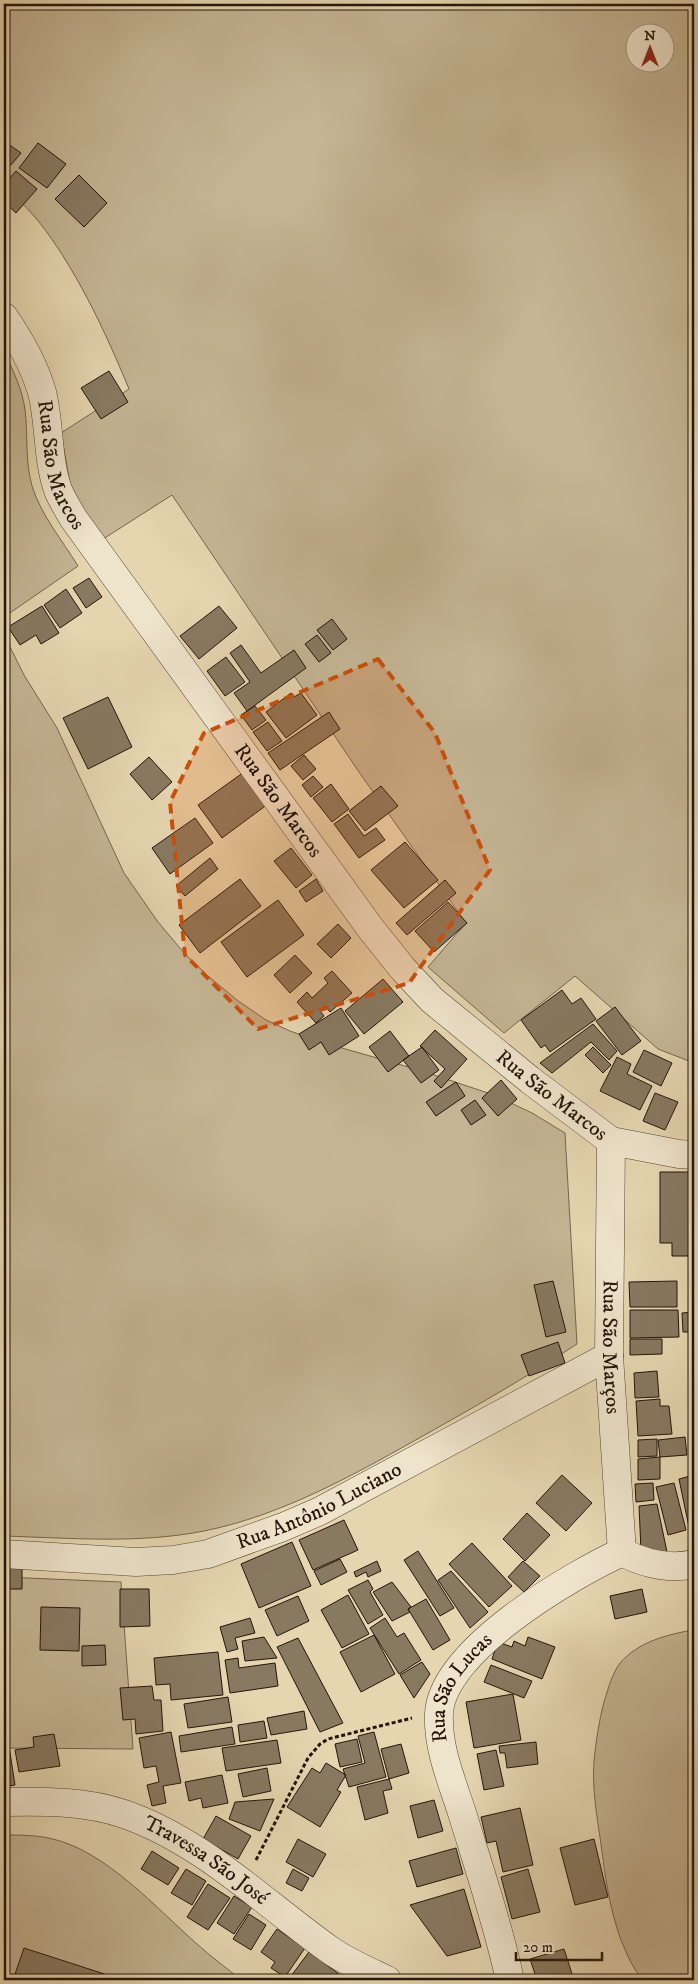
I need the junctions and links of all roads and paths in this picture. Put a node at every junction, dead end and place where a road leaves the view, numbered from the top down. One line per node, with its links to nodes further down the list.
1 (4, 317): 2 (street, Rua São Marcos)
2 (612, 1141): 3 (street, Rua São Marcos); 4 (street, Rua São Marços)
3 (694, 1155)
4 (609, 1356): 5 (street, Rua São Marços); 6 (street, Rua Antônio Luciano)
5 (622, 1552): 7 (street); 8 (street, Rua São Lucas)
6 (4, 1554)
7 (694, 1564)
8 (439, 1712): 10 (path); 12 (street, Rua São Lucas)
9 (4, 1802): 10 (street, Travessa São José)
10 (243, 1885): 11 (street, Travessa São José)
11 (387, 1980)
12 (510, 1980)

